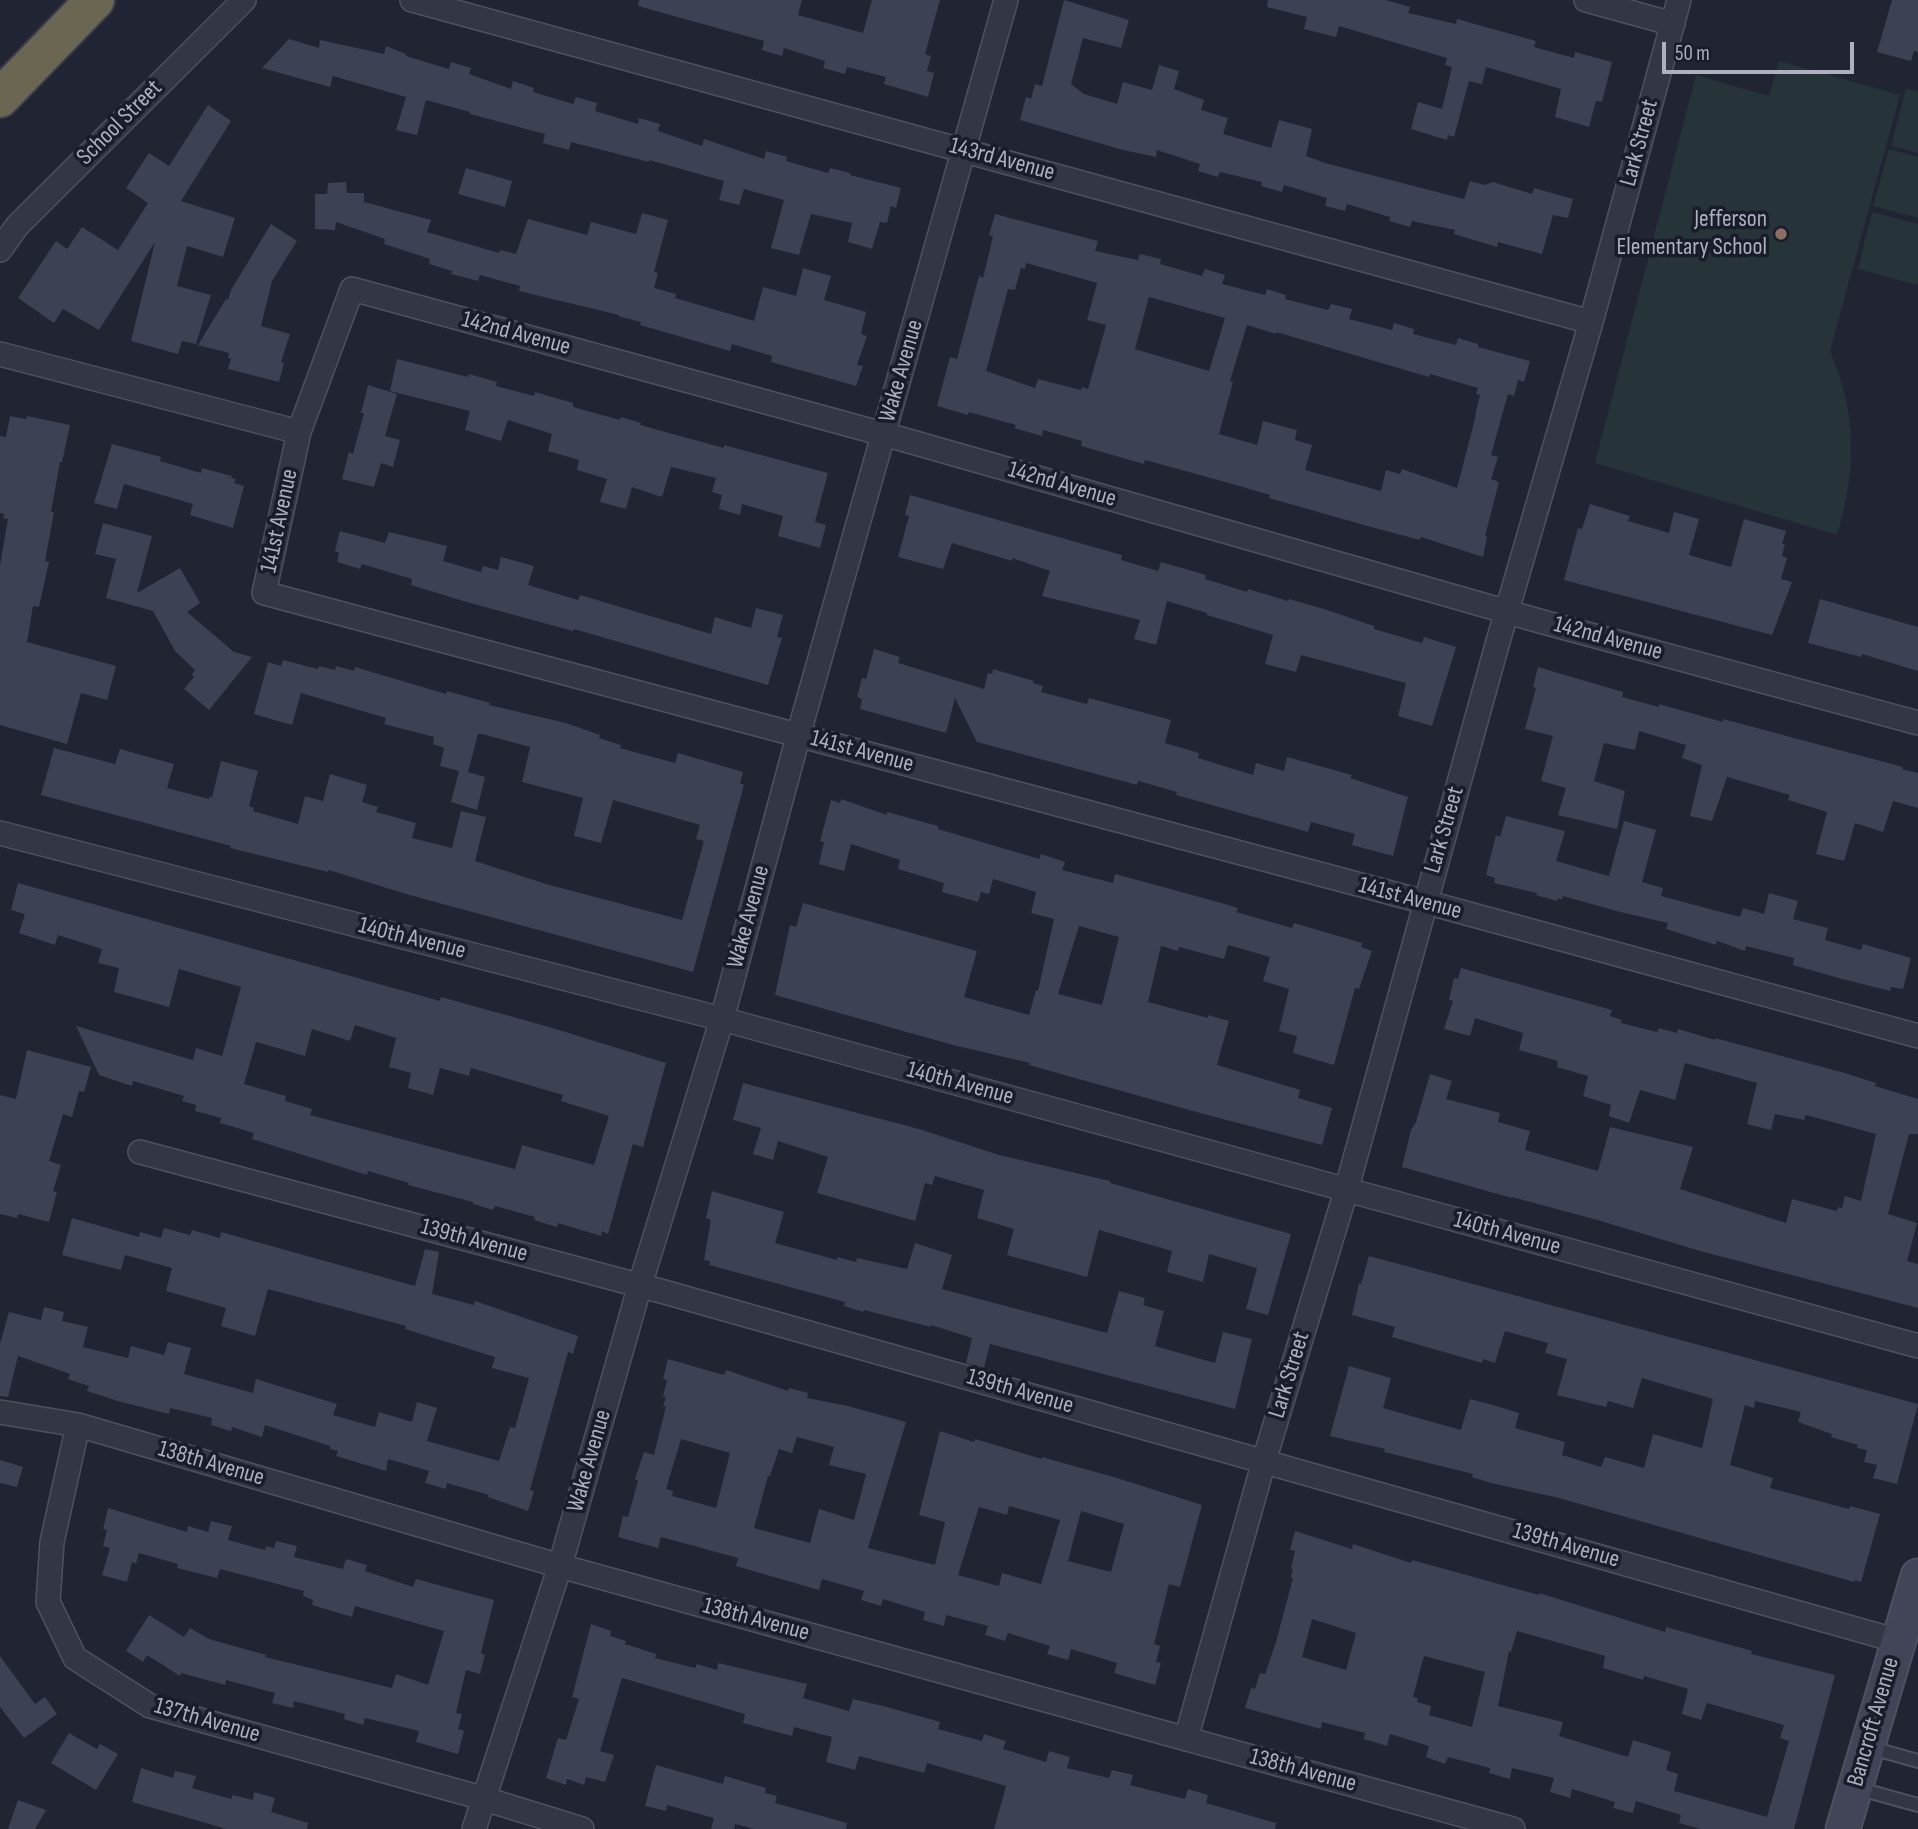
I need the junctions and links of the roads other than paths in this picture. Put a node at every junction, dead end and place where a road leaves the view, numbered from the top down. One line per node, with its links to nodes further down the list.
1 (95, 0): 8 (highway)
2 (244, 0): 10 (street, School Street)
3 (412, 0): 9 (street, 143rd Avenue)
4 (1006, 0): 9 (street, Wake Avenue)
5 (1586, 0): 7 (street)
6 (1679, 0): 7 (street, Lark Street)
7 (1673, 24): 11 (street, Lark Street)
8 (0, 98)
9 (965, 150): 11 (street, 143rd Avenue); 14 (street, Wake Avenue)
10 (0, 250)
11 (1591, 322): 15 (street, Lark Street)
12 (0, 354): 13 (street)
13 (299, 432): 14 (street, 142nd Avenue); 17 (street, 141st Avenue)
14 (884, 435): 15 (street, 142nd Avenue); 17 (street, Wake Avenue)
15 (1507, 611): 16 (street, 142nd Avenue); 19 (street, Lark Street)
16 (1918, 723)
17 (799, 735): 19 (street, 141st Avenue); 20 (street, Wake Avenue)
18 (0, 833): 20 (street, 140th Avenue)
19 (1425, 902): 21 (street, 141st Avenue); 23 (street, Lark Street)
20 (722, 1019): 23 (street, 140th Avenue); 24 (street, Wake Avenue)
21 (1918, 1036)
22 (140, 1152): 24 (street, 139th Avenue)
23 (1346, 1191): 25 (street, 140th Avenue); 28 (street, Lark Street)
24 (639, 1285): 28 (street, 139th Avenue); 29 (street, Wake Avenue)
25 (1918, 1346)
26 (0, 1412): 27 (street, 138th Avenue)
27 (78, 1425): 29 (street, 138th Avenue); 36 (street, 137th Avenue)
28 (1264, 1461): 31 (street, 139th Avenue); 32 (street, Lark Street)
29 (560, 1566): 32 (street, 138th Avenue); 36 (street, Wake Avenue)
30 (1918, 1576): 31 (main road, Bancroft Avenue)
31 (1898, 1641): 33 (main road, Bancroft Avenue)
32 (1186, 1739): 40 (street, 138th Avenue)
33 (1868, 1747): 34 (lane); 35 (main road, Bancroft Avenue)
34 (1918, 1761)
35 (1855, 1788): 37 (lane); 41 (main road, Bancroft Avenue)
36 (486, 1800): 38 (street, Wake Avenue); 39 (street, 137th Avenue)
37 (1918, 1805)
38 (474, 1829)
39 (582, 1829)
40 (1513, 1829)
41 (1843, 1829)

